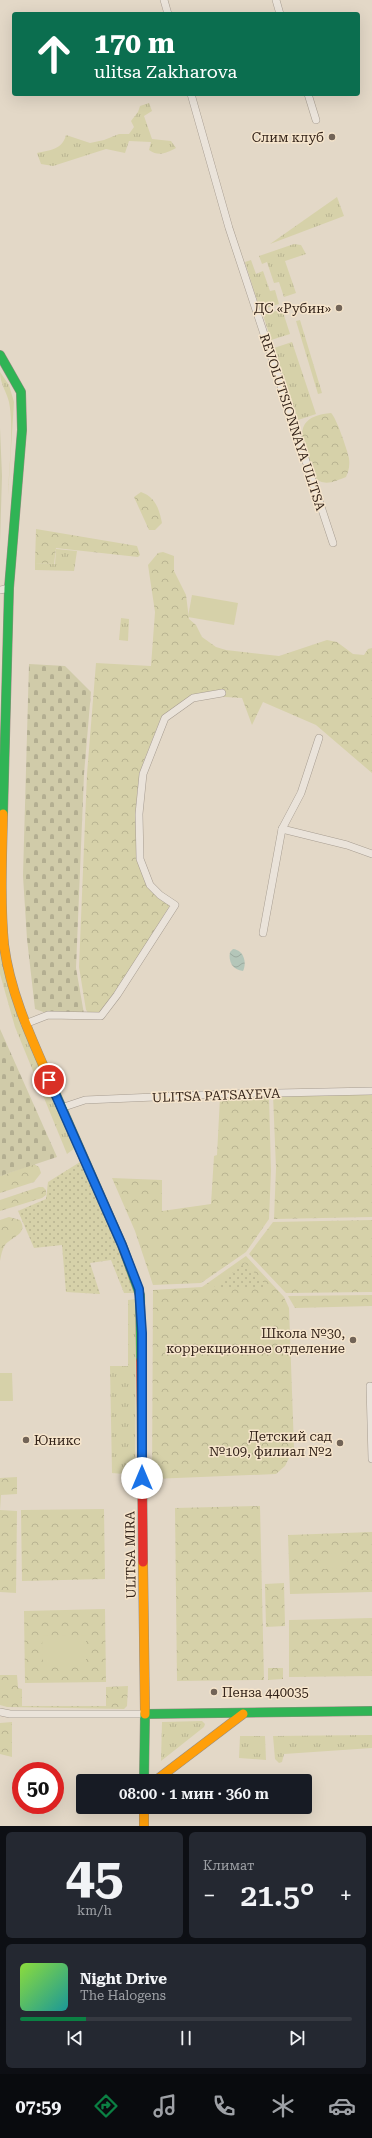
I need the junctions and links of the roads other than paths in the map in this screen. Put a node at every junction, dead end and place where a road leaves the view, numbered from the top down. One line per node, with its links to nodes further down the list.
1 (164, 0): 3 (street)
2 (276, 0): 4 (street)
3 (167, 12)
4 (279, 12)
5 (192, 96): 9 (street, REVOLUTSIONNAYA ULITSA)
6 (309, 96): 7 (street)
7 (316, 120)
8 (0, 355): 10 (main road, ULITSA MIRA)
9 (333, 543)
10 (5, 589): 16 (main road, ULITSA MIRA)
11 (222, 693): 16 (street)
12 (318, 738): 13 (street)
13 (282, 829): 14 (street); 15 (street)
14 (372, 854)
15 (263, 933)
16 (25, 1024): 18 (main road, ULITSA MIRA)
17 (372, 1091): 18 (street, ULITSA PATSAYEVA)
18 (61, 1108): 24 (main road, ULITSA MIRA)
19 (370, 1386): 20 (street)
20 (372, 1459)
21 (372, 1710): 25 (main road)
22 (0, 1712): 24 (street)
23 (210, 1713): 24 (main road); 25 (main road); 26 (main road)
24 (145, 1714): 27 (main road, ULITSA MIRA)
25 (242, 1714): 26 (main road)
26 (212, 1737): 28 (main road)
27 (144, 1774)
28 (164, 1774)
29 (144, 1814): 30 (main road)
30 (144, 1826)

